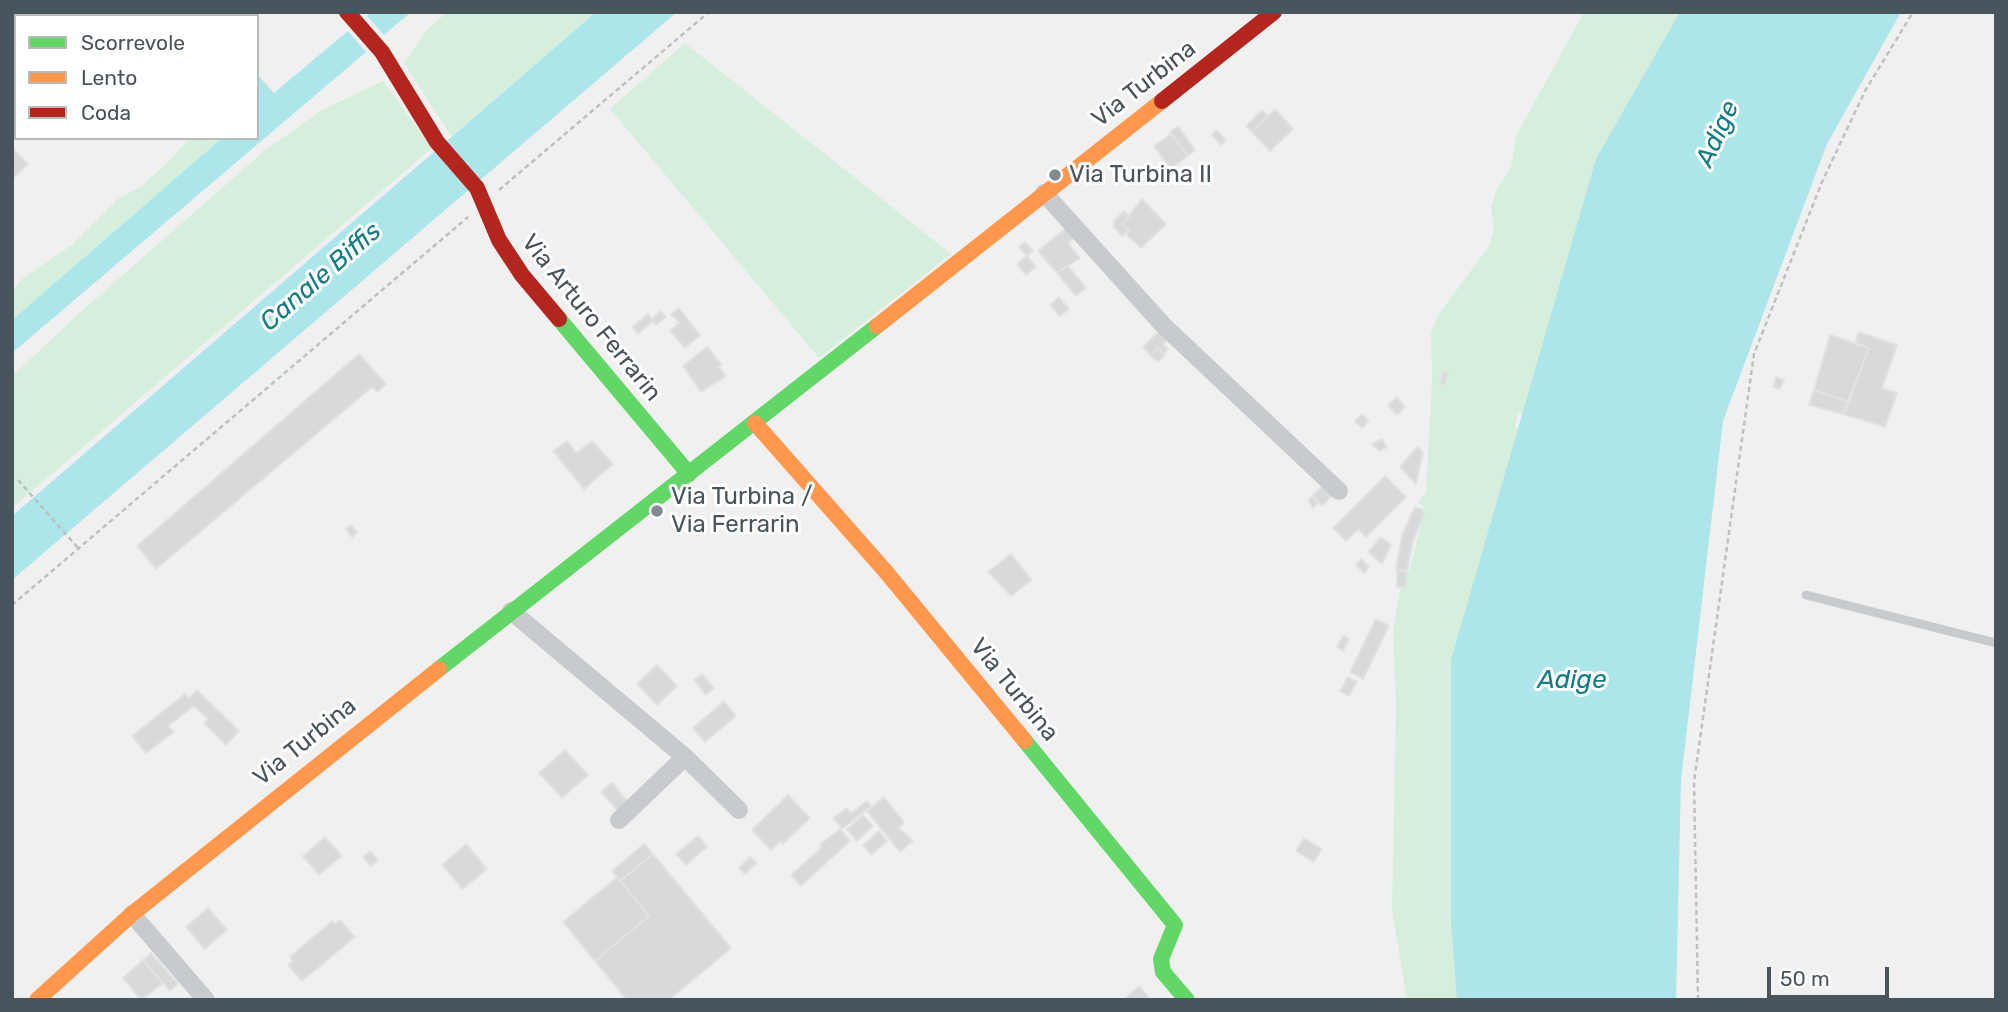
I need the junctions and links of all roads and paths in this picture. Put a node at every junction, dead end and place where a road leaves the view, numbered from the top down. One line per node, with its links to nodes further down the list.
1 (347, 12): 5 (street, Via Arturo Ferrarin)
2 (709, 12): 5 (path)
3 (1274, 12): 6 (street, Via Turbina)
4 (1913, 12): 23 (path)
5 (480, 194): 8 (street, Via Arturo Ferrarin); 11 (path)
6 (1044, 194): 7 (street, Via Turbina); 10 (street)
7 (755, 423): 8 (street, Via Turbina); 22 (street, Via Turbina)
8 (689, 474): 14 (street, Via Turbina)
9 (18, 480): 11 (path)
10 (1339, 491)
11 (79, 549): 13 (path)
12 (1806, 596): 15 (lane)
13 (12, 605)
14 (511, 611): 16 (street); 19 (street, Via Turbina)
15 (1996, 643)
16 (685, 757): 17 (street); 18 (street)
17 (740, 810)
18 (619, 820)
19 (132, 915): 20 (street, Via Turbina); 21 (street)
20 (37, 1000)
21 (206, 1000)
22 (1187, 1000)
23 (1698, 1000)

